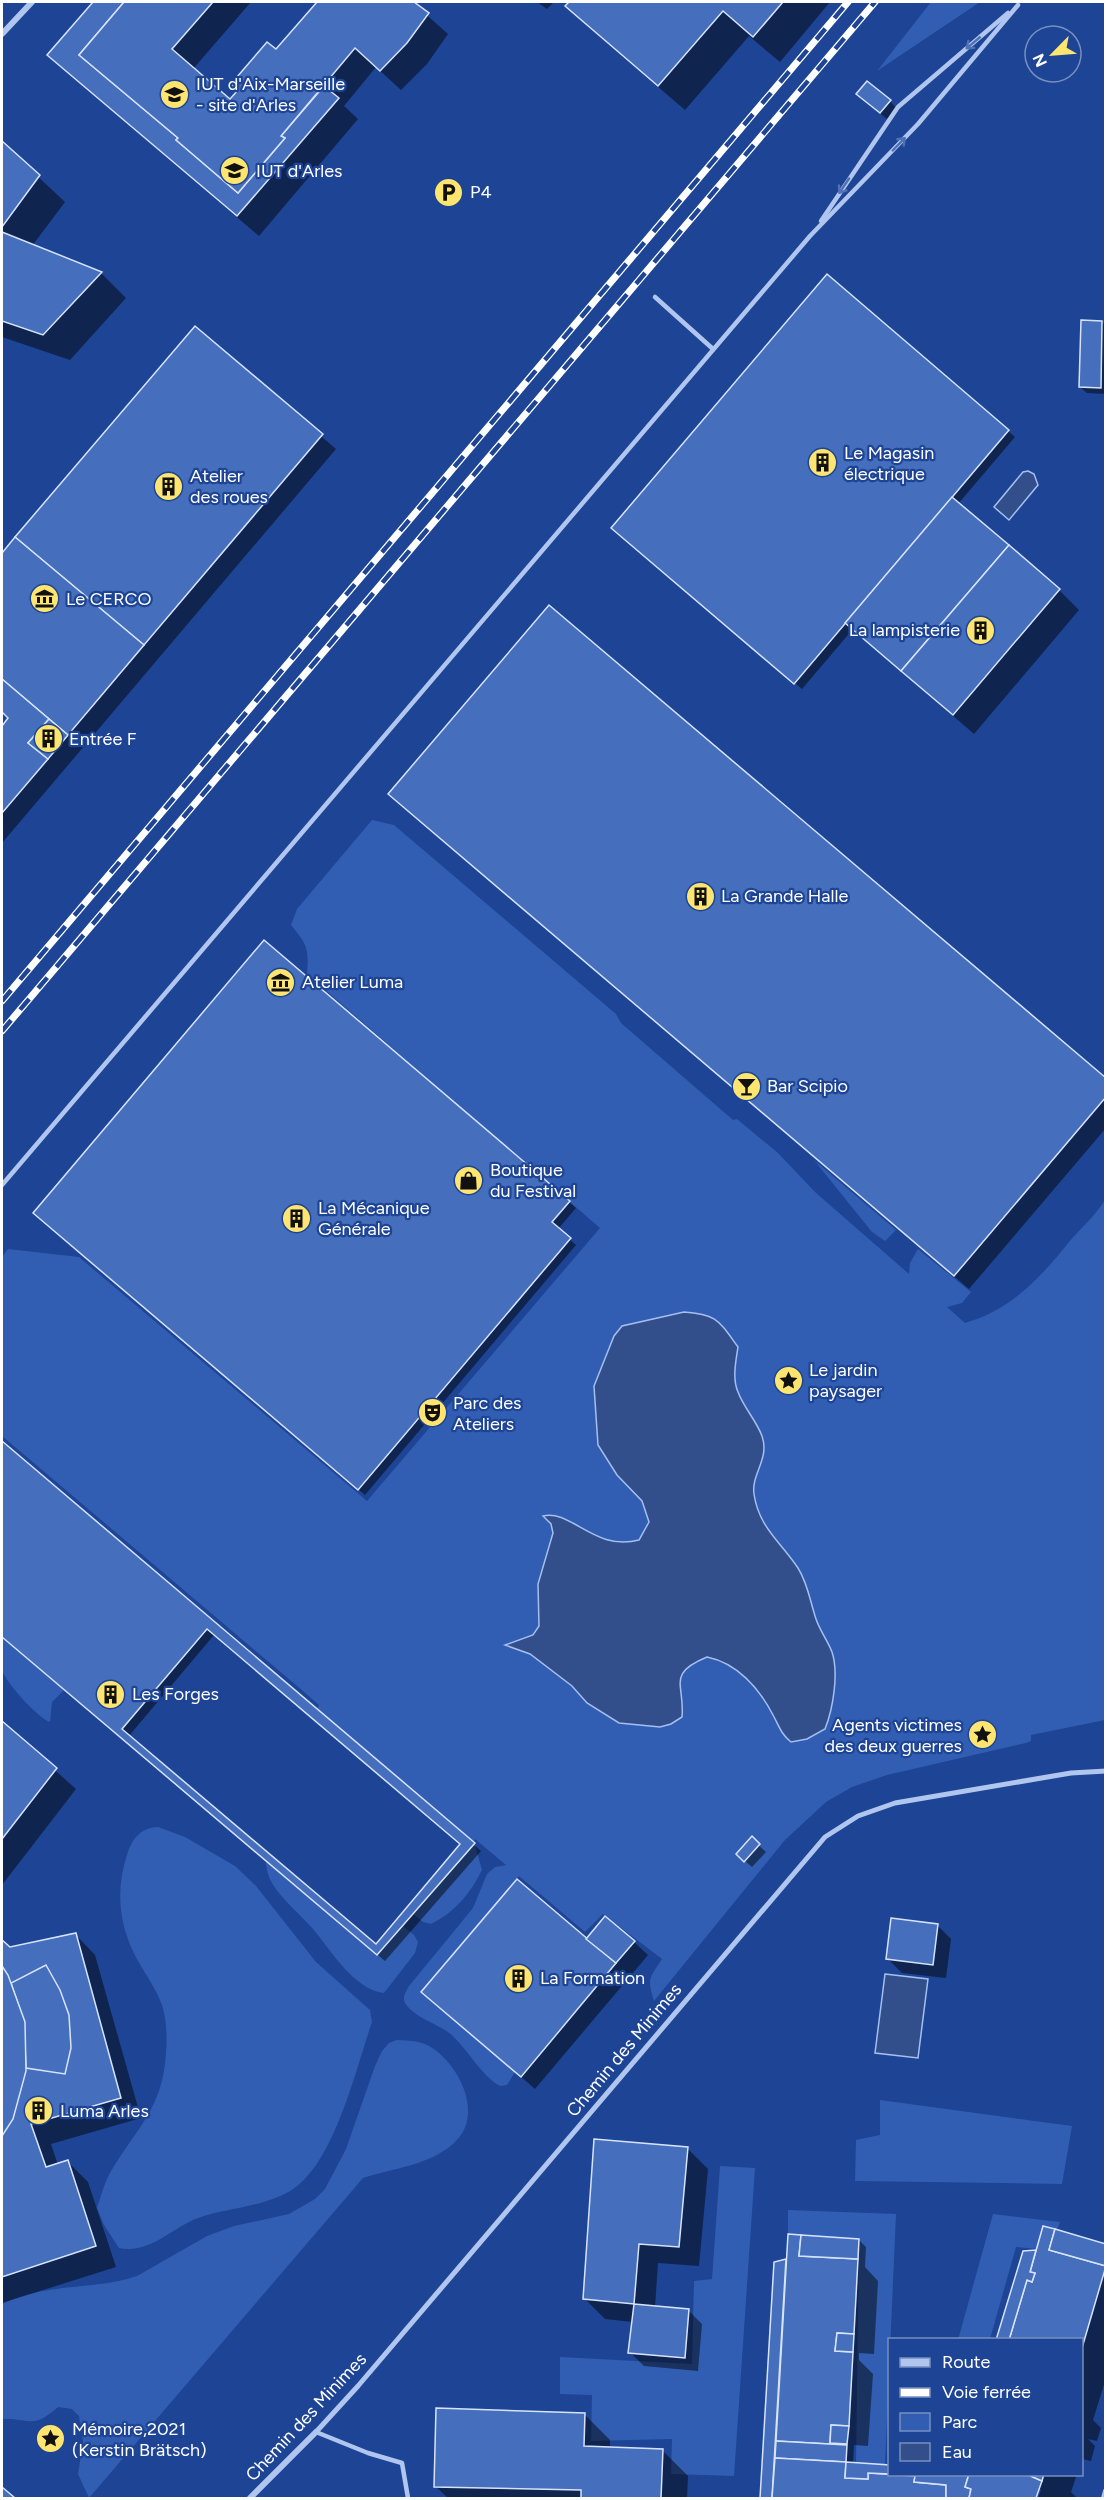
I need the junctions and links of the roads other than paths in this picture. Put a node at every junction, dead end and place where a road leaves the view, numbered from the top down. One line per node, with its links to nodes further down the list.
1 (32, 2): 3 (street)
2 (1020, 3): 4 (lane, one-way to 2); 4 (lane, one-way to 4)
3 (2, 34)
4 (814, 231): 6 (lane)
5 (655, 297): 6 (lane)
6 (713, 349): 7 (lane)
7 (2, 1185)
8 (1106, 1771): 9 (street, Chemin des Minimes)
9 (316, 2432): 11 (street, Chemin des Minimes); 12 (lane)
10 (1106, 2491): 13 (street)
11 (250, 2499)
12 (408, 2499)
13 (1104, 2499)

